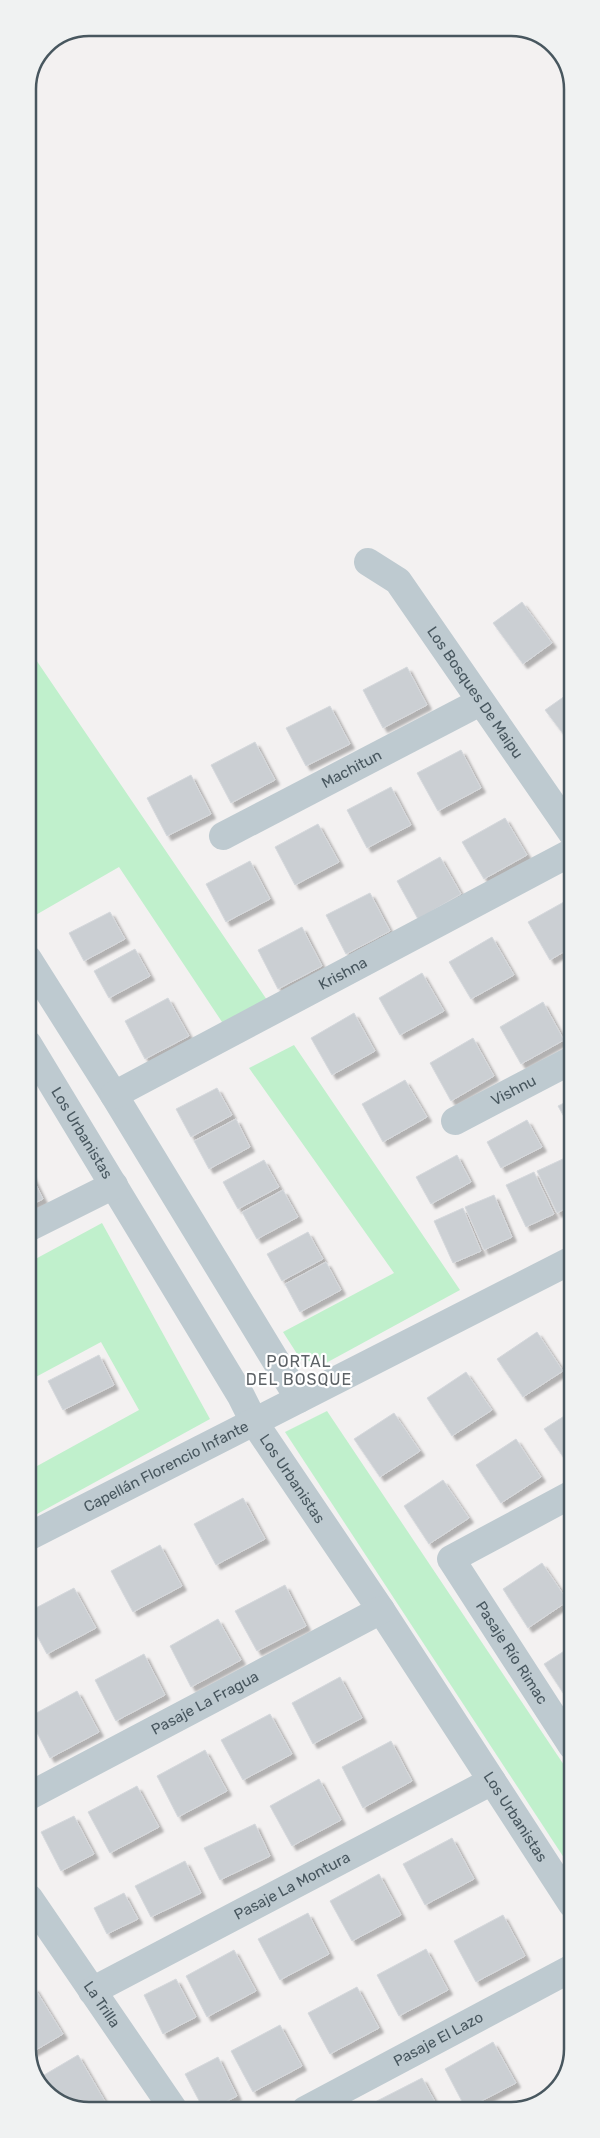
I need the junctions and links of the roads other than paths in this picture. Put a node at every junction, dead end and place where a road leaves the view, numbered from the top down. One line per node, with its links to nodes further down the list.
1 (368, 562): 2 (street, Los Bosques De Maipu)
2 (480, 702): 3 (street, Los Bosques De Maipu); 4 (street, Machitun)
3 (564, 823)
4 (223, 836)
5 (564, 856): 9 (street, Krishna)
6 (36, 972): 9 (street)
7 (36, 1057): 11 (street, Los Urbanistas)
8 (564, 1064): 10 (street, Vishnu)
9 (114, 1095): 14 (street)
10 (455, 1121)
11 (114, 1184): 12 (street); 15 (street, Los Urbanistas)
12 (36, 1224)
13 (564, 1264): 14 (street, Capellán Florencio Infante)
14 (299, 1399): 15 (street, Capellán Florencio Infante)
15 (254, 1422): 17 (street, Capellán Florencio Infante); 18 (street, Los Urbanistas)
16 (564, 1498): 19 (street, Pasaje Río Rimac)
17 (36, 1533)
18 (381, 1610): 20 (street, Los Urbanistas); 21 (street, Pasaje La Fragua)
19 (564, 1734)
20 (492, 1781): 22 (street, Los Urbanistas); 25 (street, Pasaje La Montura)
21 (36, 1792)
22 (564, 1892)
23 (36, 1908): 25 (street, La Trilla)
24 (564, 1972): 27 (street, Pasaje El Lazo)
25 (92, 1991): 26 (street, La Trilla)
26 (168, 2102)
27 (320, 2102)

